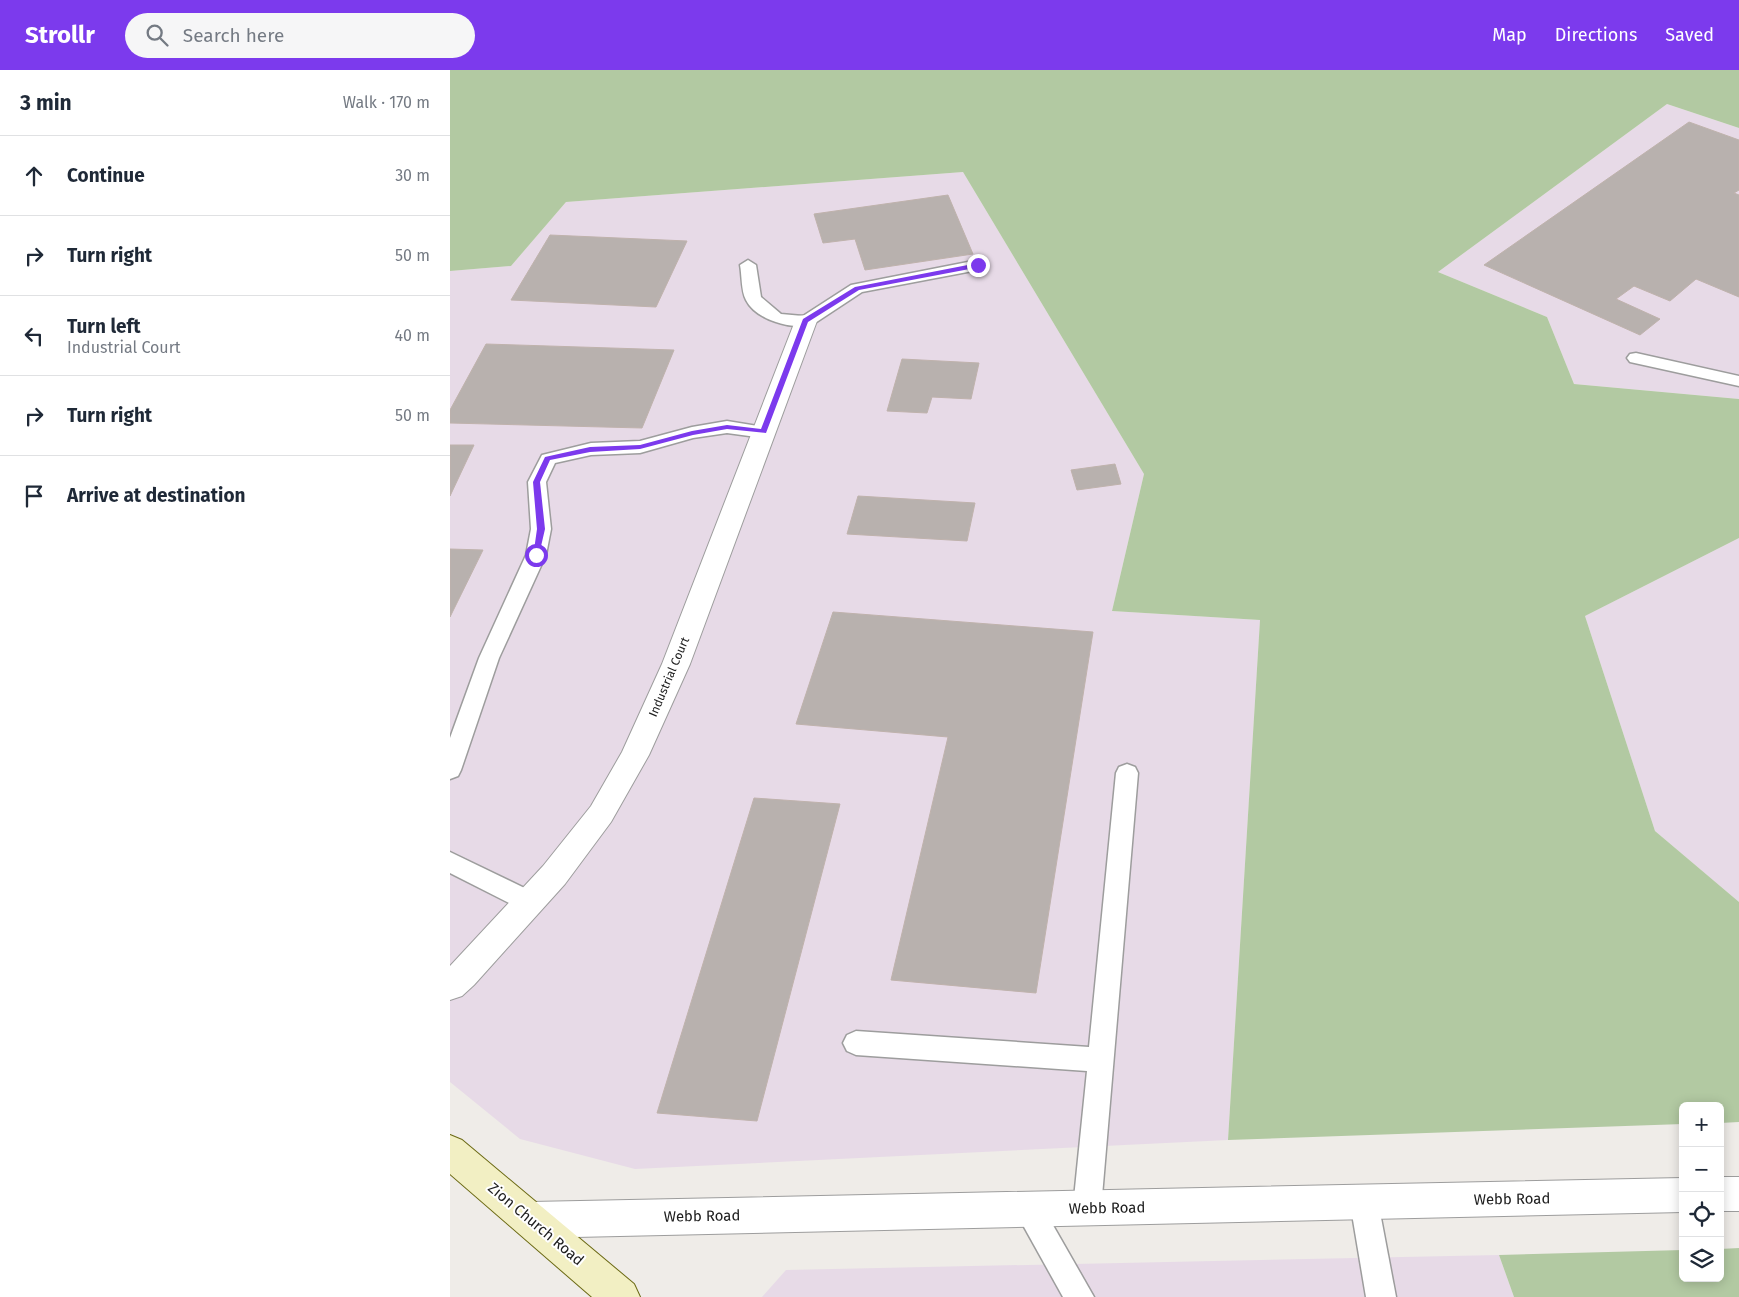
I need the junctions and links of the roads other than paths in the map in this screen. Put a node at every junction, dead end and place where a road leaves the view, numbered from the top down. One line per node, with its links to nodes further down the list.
1 (748, 265): 3 (lane)
2 (978, 265): 3 (lane)
3 (806, 321): 6 (street, Industrial Court)
4 (1636, 358): 5 (lane)
5 (1739, 381)
6 (764, 432): 7 (lane); 10 (street, Industrial Court)
7 (450, 770)
8 (1127, 773): 13 (lane)
9 (450, 862): 10 (lane)
10 (530, 902): 11 (street, Industrial Court)
11 (450, 986)
12 (856, 1043): 13 (lane)
13 (1101, 1060): 19 (lane)
14 (450, 1152): 21 (street, Zion Church Road)
15 (1724, 1194): 16 (street)
16 (1739, 1194)
17 (1679, 1195): 18 (street, Webb Road)
18 (1364, 1202): 19 (street, Webb Road); 24 (lane)
19 (1087, 1208): 20 (street, Webb Road)
20 (1028, 1210): 21 (street, Webb Road); 23 (lane)
21 (531, 1220): 22 (street, Zion Church Road)
22 (621, 1297)
23 (1080, 1297)
24 (1381, 1297)

